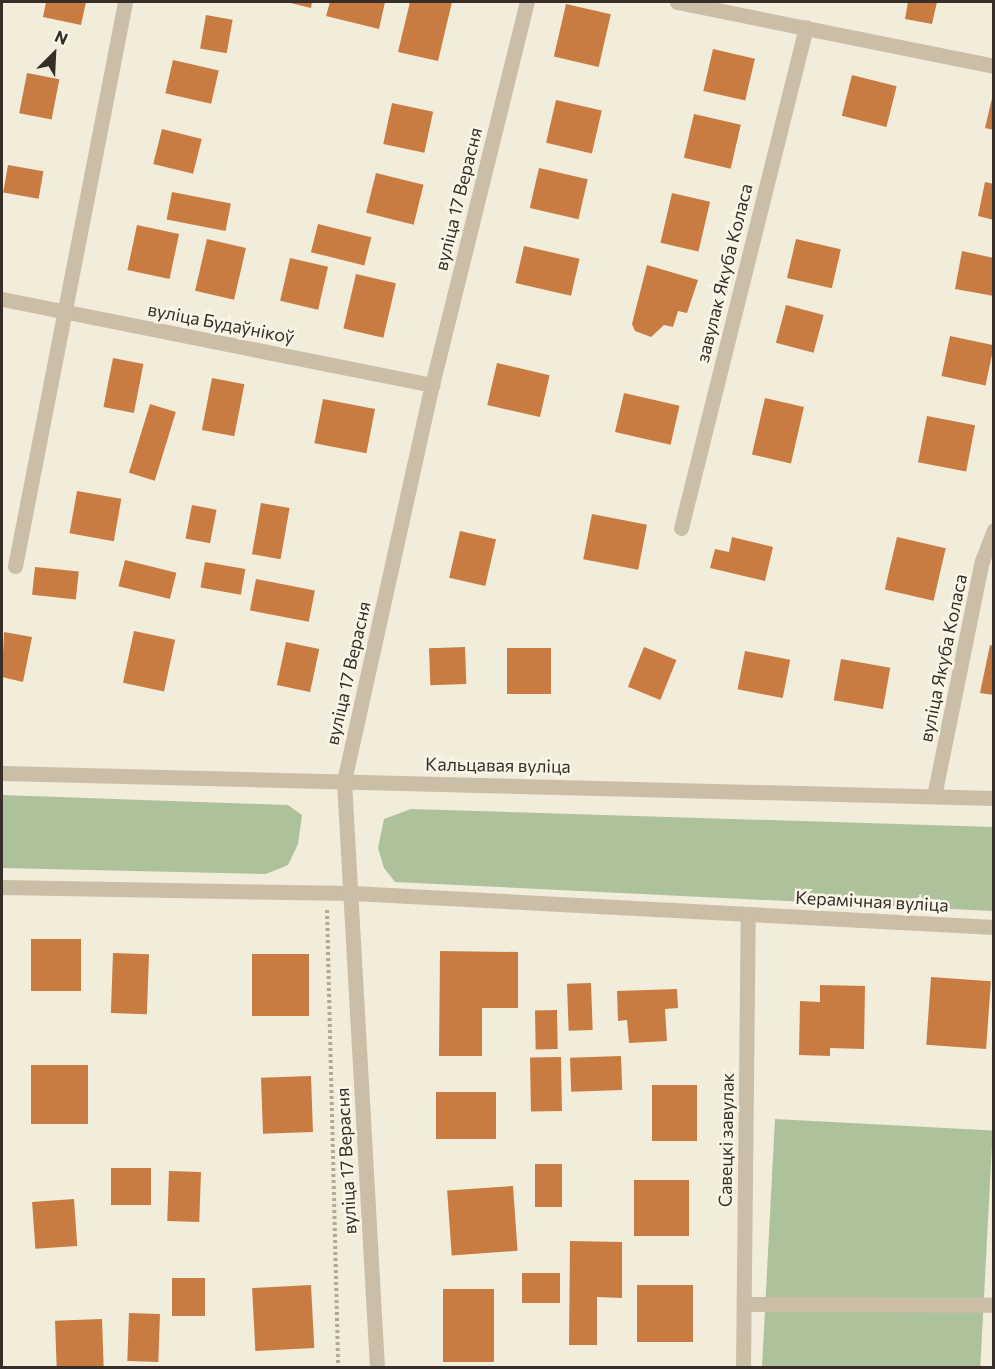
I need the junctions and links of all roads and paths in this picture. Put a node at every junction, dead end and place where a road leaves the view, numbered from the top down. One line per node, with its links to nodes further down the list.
1 (125, 2): 7 (street)
2 (527, 2): 8 (street, вуліца 17 Верасня)
3 (677, 2): 4 (street)
4 (806, 27): 5 (street); 9 (street, завулак Якуба Коласа)
5 (993, 66)
6 (2, 299): 7 (street, вуліца Будаўнікоў)
7 (65, 312): 8 (street, вуліца Будаўнікоў); 11 (street)
8 (432, 385): 13 (street, вуліца 17 Верасня)
9 (681, 528)
10 (993, 530): 14 (street, вуліца Якуба Коласа)
11 (15, 566)
12 (2, 773): 13 (street, Кальцавая вуліца)
13 (344, 781): 14 (street, Кальцавая вуліца); 18 (street, вуліца 17 Верасня)
14 (934, 796): 15 (street, Кальцавая вуліца)
15 (993, 798)
16 (2, 887): 17 (street, Керамічная вуліца)
17 (326, 892): 18 (street, Керамічная вуліца); 23 (path)
18 (352, 893): 19 (street, Керамічная вуліца); 24 (street, вуліца 17 Верасня)
19 (748, 914): 20 (street, Керамічная вуліца); 21 (street, Савецкі завулак)
20 (993, 927)
21 (744, 1304): 22 (street); 25 (street, Савецкі завулак)
22 (993, 1305)
23 (338, 1368)
24 (376, 1368)
25 (743, 1368)

